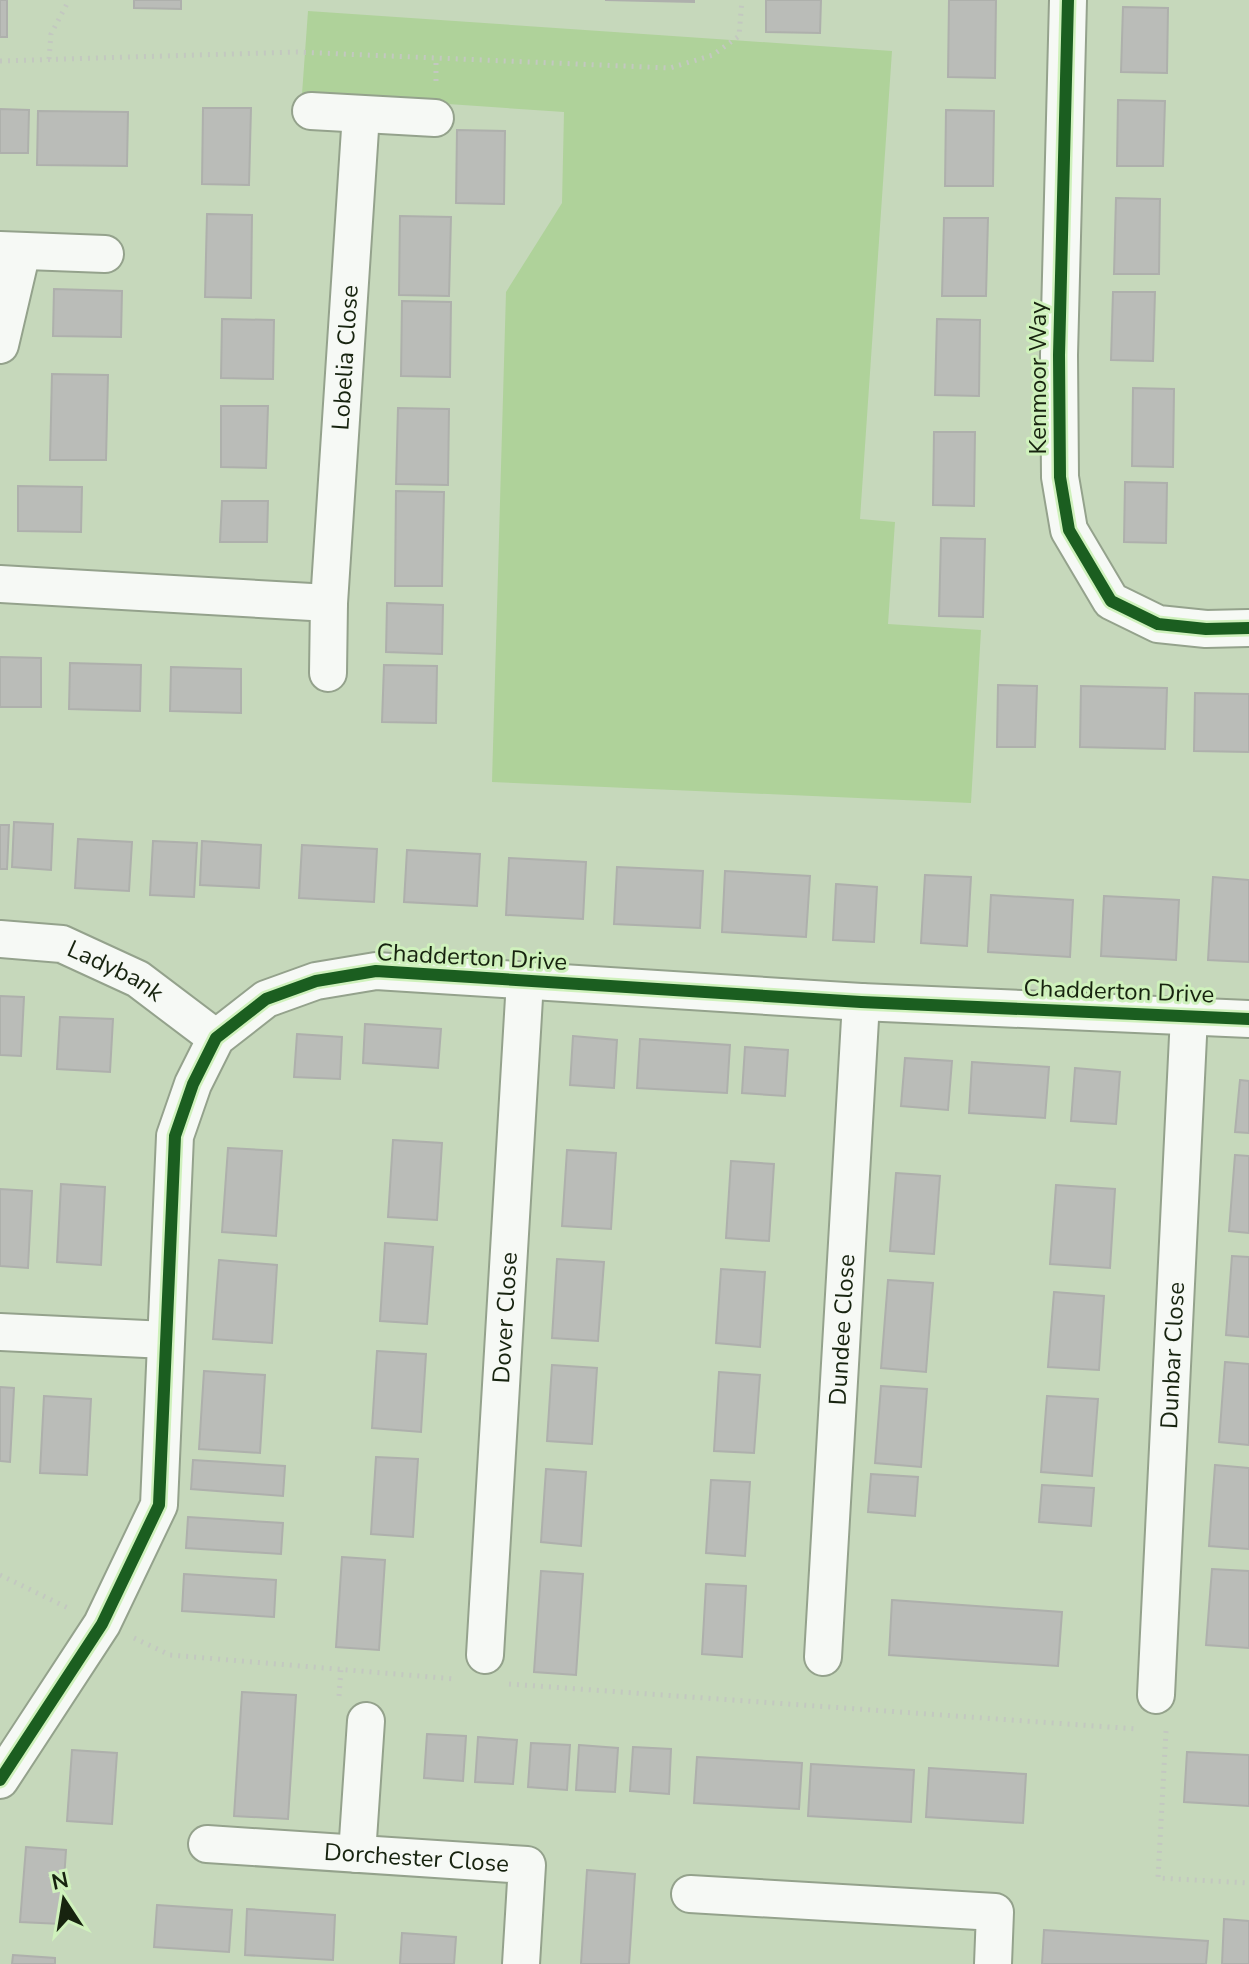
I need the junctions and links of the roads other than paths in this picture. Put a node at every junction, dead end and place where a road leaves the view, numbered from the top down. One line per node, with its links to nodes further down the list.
1 (1068, 0): 10 (street, Kenmoor Way)
2 (311, 111): 3 (street)
3 (361, 114): 4 (street); 9 (street, Lobelia Close)
4 (435, 118)
5 (11, 251): 6 (street); 7 (street)
6 (105, 254)
7 (0, 345)
8 (0, 584): 9 (street)
9 (329, 603): 11 (street, Lobelia Close)
10 (1249, 628)
11 (328, 673)
12 (0, 939): 17 (street, Ladybank)
13 (525, 981): 14 (street, Chadderton Drive); 17 (street, Chadderton Drive); 21 (street, Dover Close)
14 (861, 1002): 15 (street, Chadderton Drive); 20 (street, Dundee Close)
15 (1189, 1016): 16 (street, Chadderton Drive); 22 (street, Dunbar Close)
16 (1249, 1019)
17 (216, 1038): 19 (street, Chadderton Drive)
18 (0, 1332): 19 (street)
19 (166, 1340): 24 (street, Chadderton Drive)
20 (823, 1657)
21 (484, 1673)
22 (1156, 1695)
23 (366, 1721): 26 (street)
24 (0, 1780)
25 (207, 1844): 26 (street, Dorchester Close)
26 (357, 1854): 28 (street, Dorchester Close)
27 (690, 1894): 29 (street)
28 (521, 1964)
29 (993, 1964)

